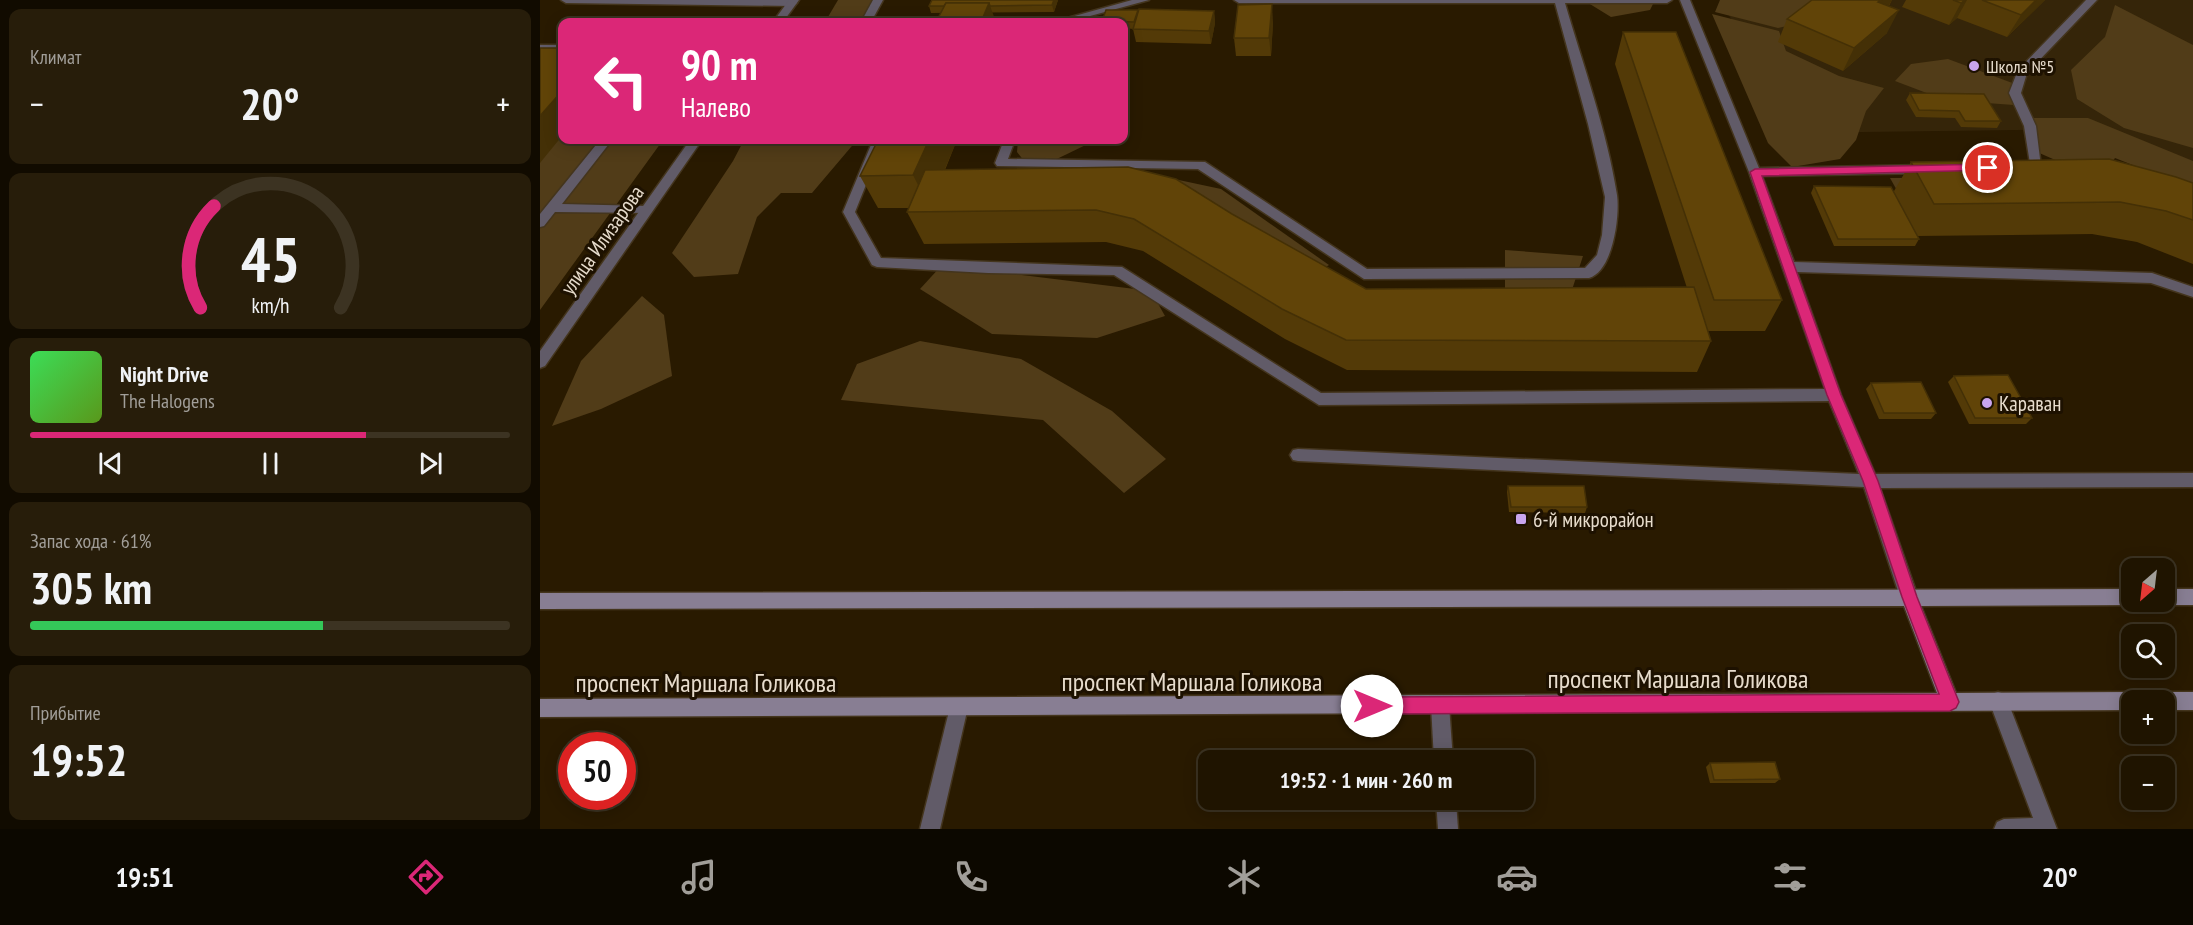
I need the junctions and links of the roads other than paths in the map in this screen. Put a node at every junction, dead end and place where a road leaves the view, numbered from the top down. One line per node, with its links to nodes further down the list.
1 (566, 0): 8 (street)
2 (878, 0): 11 (street)
3 (1144, 0): 12 (street)
4 (1239, 0): 9 (street)
5 (1667, 0): 9 (street)
6 (1685, 0): 21 (street)
7 (2092, 0): 19 (street)
8 (793, 1): 10 (street)
9 (1559, 1): 18 (street)
10 (781, 18)
11 (868, 18)
12 (1074, 18)
13 (540, 48): 14 (street)
14 (558, 48)
15 (603, 144): 22 (street)
16 (693, 144): 23 (street, улица Илизарова)
17 (877, 144): 28 (street)
18 (1008, 144)
19 (2035, 167)
20 (1942, 168): 21 (street)
21 (1755, 172): 25 (street)
22 (552, 208): 23 (street); 24 (street)
23 (646, 210): 27 (street, улица Илизарова)
24 (540, 223)
25 (1789, 267): 26 (street); 28 (street)
26 (2193, 292)
27 (540, 362)
28 (1834, 395): 31 (street)
29 (1298, 455): 31 (street)
30 (2193, 480): 31 (street)
31 (1870, 481): 32 (street)
32 (1910, 597): 33 (main road); 36 (main road); 41 (main road)
33 (2121, 597)
34 (2175, 597): 35 (main road)
35 (2193, 597)
36 (540, 601)
37 (1998, 701): 38 (main road, проспект Маршала Голикова); 41 (main road, проспект Маршала Голикова); 50 (street)
38 (2121, 701)
39 (2175, 701): 40 (main road)
40 (2193, 701)
41 (1950, 702): 42 (main road, проспект Маршала Голикова)
42 (1440, 705): 43 (main road, проспект Маршала Голикова); 45 (street)
43 (959, 707): 44 (main road, проспект Маршала Голикова); 47 (street)
44 (540, 708)
45 (1443, 750)
46 (1447, 810): 48 (street)
47 (930, 829)
48 (1448, 829)
49 (2004, 829): 50 (street)
50 (2047, 829)

